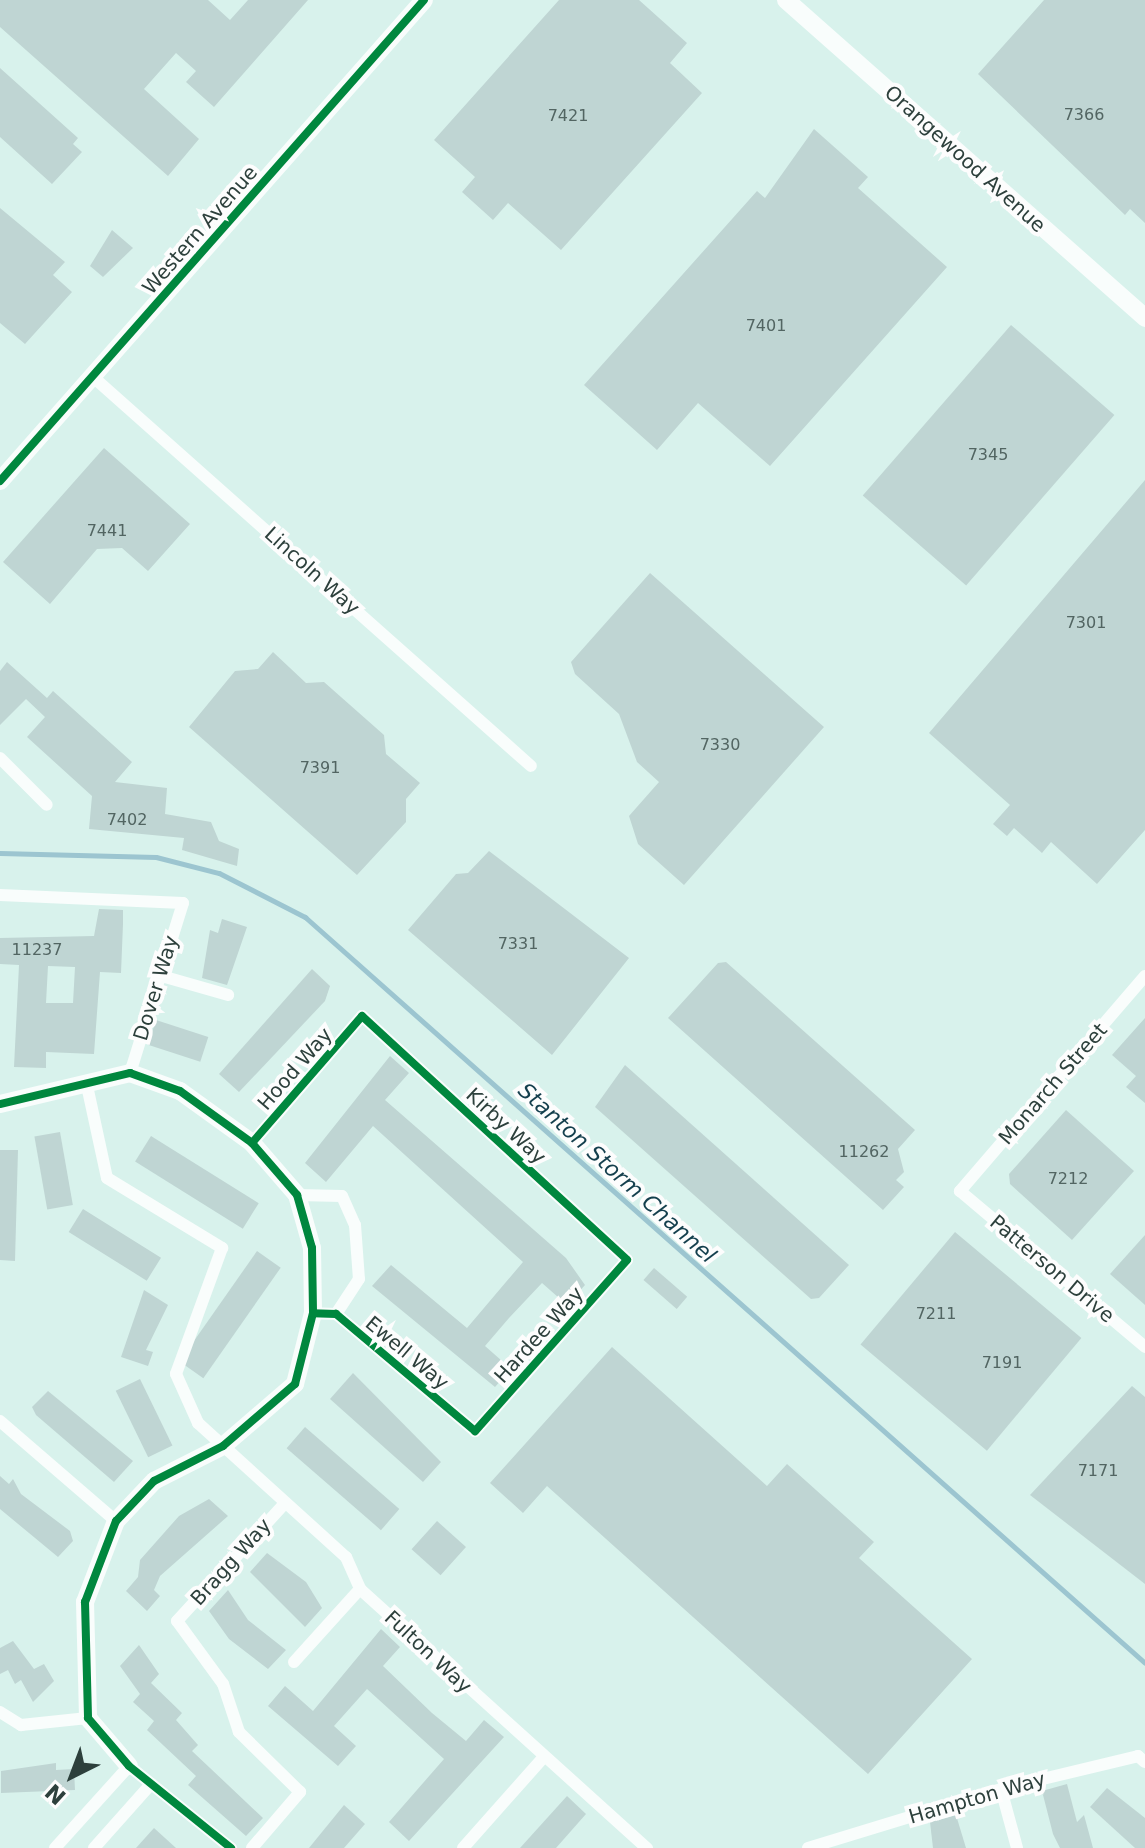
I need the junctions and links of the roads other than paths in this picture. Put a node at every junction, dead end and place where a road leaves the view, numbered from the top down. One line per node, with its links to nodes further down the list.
1 (424, 0): 4 (street, Western Avenue)
2 (786, 0): 3 (street, Orangewood Avenue)
3 (1145, 318)
4 (92, 376): 5 (street, Western Avenue); 7 (street, Lincoln Way)
5 (0, 481)
6 (0, 758): 8 (street)
7 (531, 766)
8 (47, 805)
9 (0, 895): 10 (street, Dover Way)
10 (158, 975): 12 (street); 14 (street, Dover Way)
11 (1145, 976): 18 (street, Monarch Street)
12 (228, 995)
13 (362, 1016): 17 (street, Hood Way); 20 (street, Kirby Way)
14 (130, 1073): 15 (street); 17 (street)
15 (86, 1081): 16 (street); 26 (street, Fulton Way)
16 (0, 1104)
17 (252, 1143): 19 (street)
18 (960, 1191): 23 (street, Patterson Drive)
19 (297, 1195): 21 (street); 22 (street, Ewell Way)
20 (627, 1260): 25 (street, Hardee Way)
21 (313, 1313): 22 (street, Ewell Way); 26 (street)
22 (336, 1314): 25 (street, Ewell Way)
23 (1145, 1347)
24 (0, 1421): 28 (street)
25 (475, 1431)
26 (223, 1446): 27 (street, Fulton Way); 28 (street)
27 (285, 1503): 29 (street, Fulton Way); 41 (street, Bragg Way)
28 (116, 1521): 32 (street)
29 (360, 1589): 30 (street); 33 (street, Fulton Way)
30 (294, 1662)
31 (0, 1712): 32 (street)
32 (88, 1718): 35 (street)
33 (543, 1758): 42 (street); 43 (street, Fulton Way)
34 (1145, 1762): 37 (street, Hampton Way)
35 (129, 1766): 36 (street); 38 (street)
36 (151, 1784): 39 (street); 40 (street)
37 (1001, 1789): 44 (street, Hampton Way); 45 (street)
38 (55, 1848)
39 (94, 1848)
40 (231, 1848)
41 (252, 1848)
42 (463, 1848)
43 (647, 1848)
44 (808, 1848)
45 (1017, 1848)

